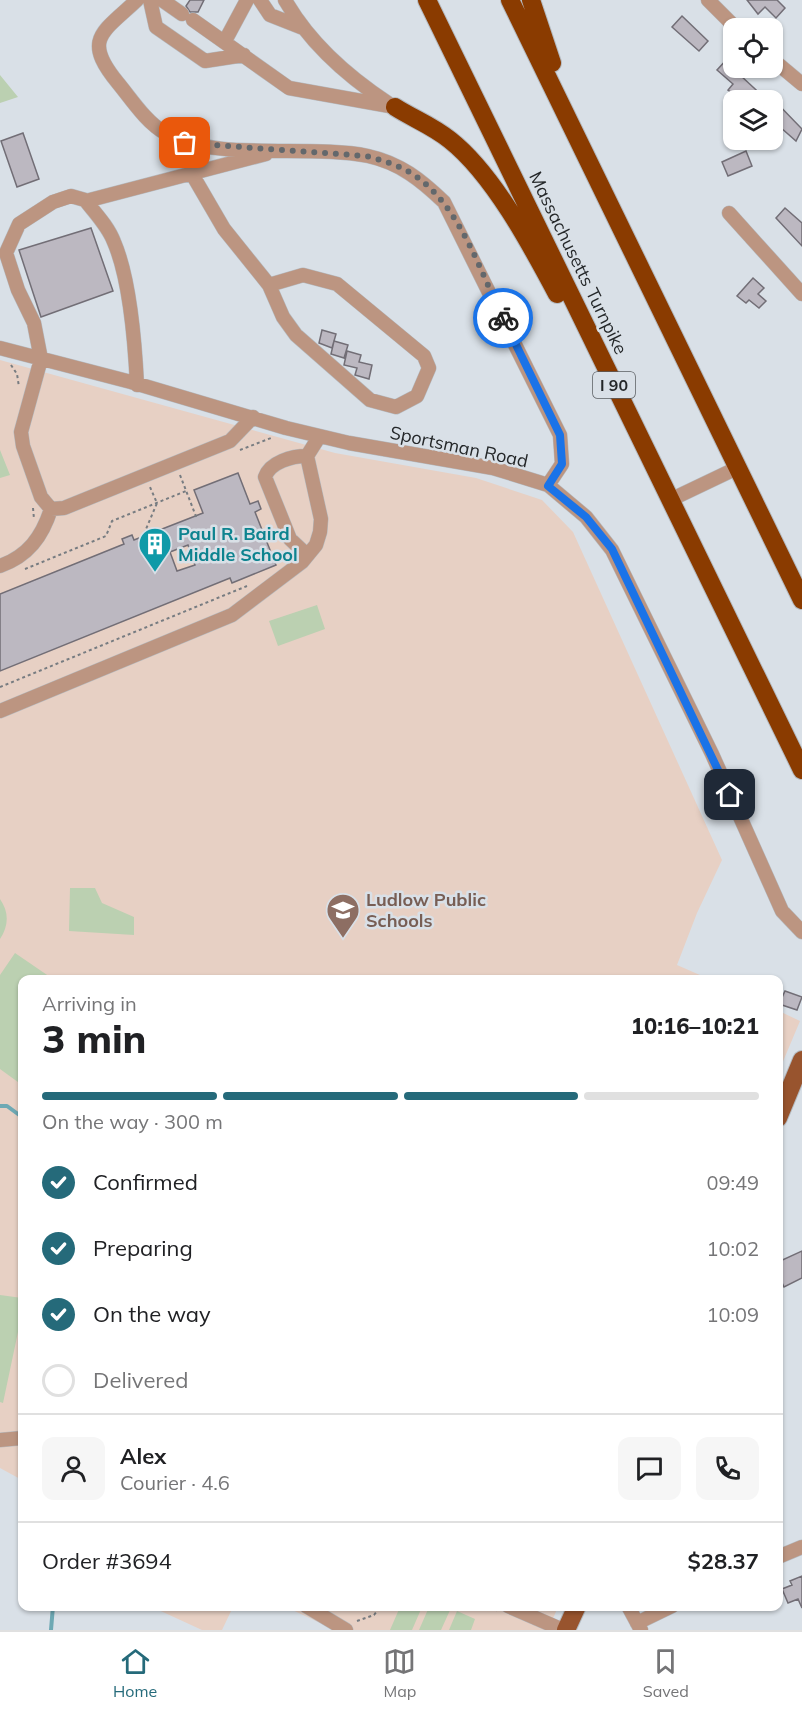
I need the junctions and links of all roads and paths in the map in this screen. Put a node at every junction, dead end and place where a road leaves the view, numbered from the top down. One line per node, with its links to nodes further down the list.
1 (137, 0): 18 (street)
2 (150, 0): 14 (street)
3 (162, 0): 13 (street)
4 (247, 0): 13 (street)
5 (260, 0): 12 (street)
6 (285, 0): 12 (street)
7 (427, 0): 29 (highway, Massachusetts Turnpike / I 90)
8 (510, 0): 20 (highway)
9 (531, 0): 20 (highway)
10 (708, 0): 11 (street)
11 (726, 18)
12 (303, 28): 17 (street)
13 (225, 41): 14 (street)
14 (244, 55): 17 (street)
15 (783, 68): 16 (street)
16 (802, 84)
17 (394, 107): 29 (highway)
18 (280, 150): 19 (street); 34 (street)
19 (192, 174): 21 (street); 23 (street)
20 (601, 185): 32 (highway)
21 (86, 201): 26 (street); 27 (street)
22 (729, 213): 24 (street)
23 (269, 285): 23 (street)
24 (802, 294)
25 (0, 348): 26 (street, Sportsman Road)
26 (42, 360): 27 (street, Sportsman Road); 39 (street)
27 (137, 385): 28 (street, Sportsman Road)
28 (253, 417): 30 (street, Sportsman Road); 39 (street)
29 (637, 434): 37 (highway, Massachusetts Turnpike / I 90)
30 (319, 437): 31 (street); 34 (street, Sportsman Road)
31 (307, 456): 42 (street); 42 (street)
32 (737, 468): 37 (street); 46 (highway)
33 (180, 475): 36 (path)
34 (548, 486): 50 (street, Sportsman Road)
35 (150, 487): 38 (path)
36 (186, 491): 38 (path); 40 (path)
37 (670, 500): 49 (highway, Massachusetts Turnpike / I 90)
38 (157, 503): 41 (path); 44 (path)
39 (51, 509): 43 (street)
40 (197, 519)
41 (144, 534)
42 (308, 555): 48 (street)
43 (0, 566)
44 (19, 572)
45 (251, 585): 47 (path)
46 (802, 600)
47 (0, 687)
48 (0, 711)
49 (802, 770)
50 (802, 932)
51 (802, 1060): 52 (main road)
52 (783, 1106)
53 (18, 1438): 54 (street)
54 (0, 1440)
55 (802, 1546): 56 (street)
56 (783, 1555)
57 (317, 1611): 63 (street)
58 (376, 1611): 63 (path)
59 (520, 1611): 65 (street)
60 (574, 1611): 65 (main road)
61 (631, 1611): 64 (street)
62 (664, 1611): 64 (street)
63 (347, 1625)
64 (639, 1626)
65 (565, 1630)

